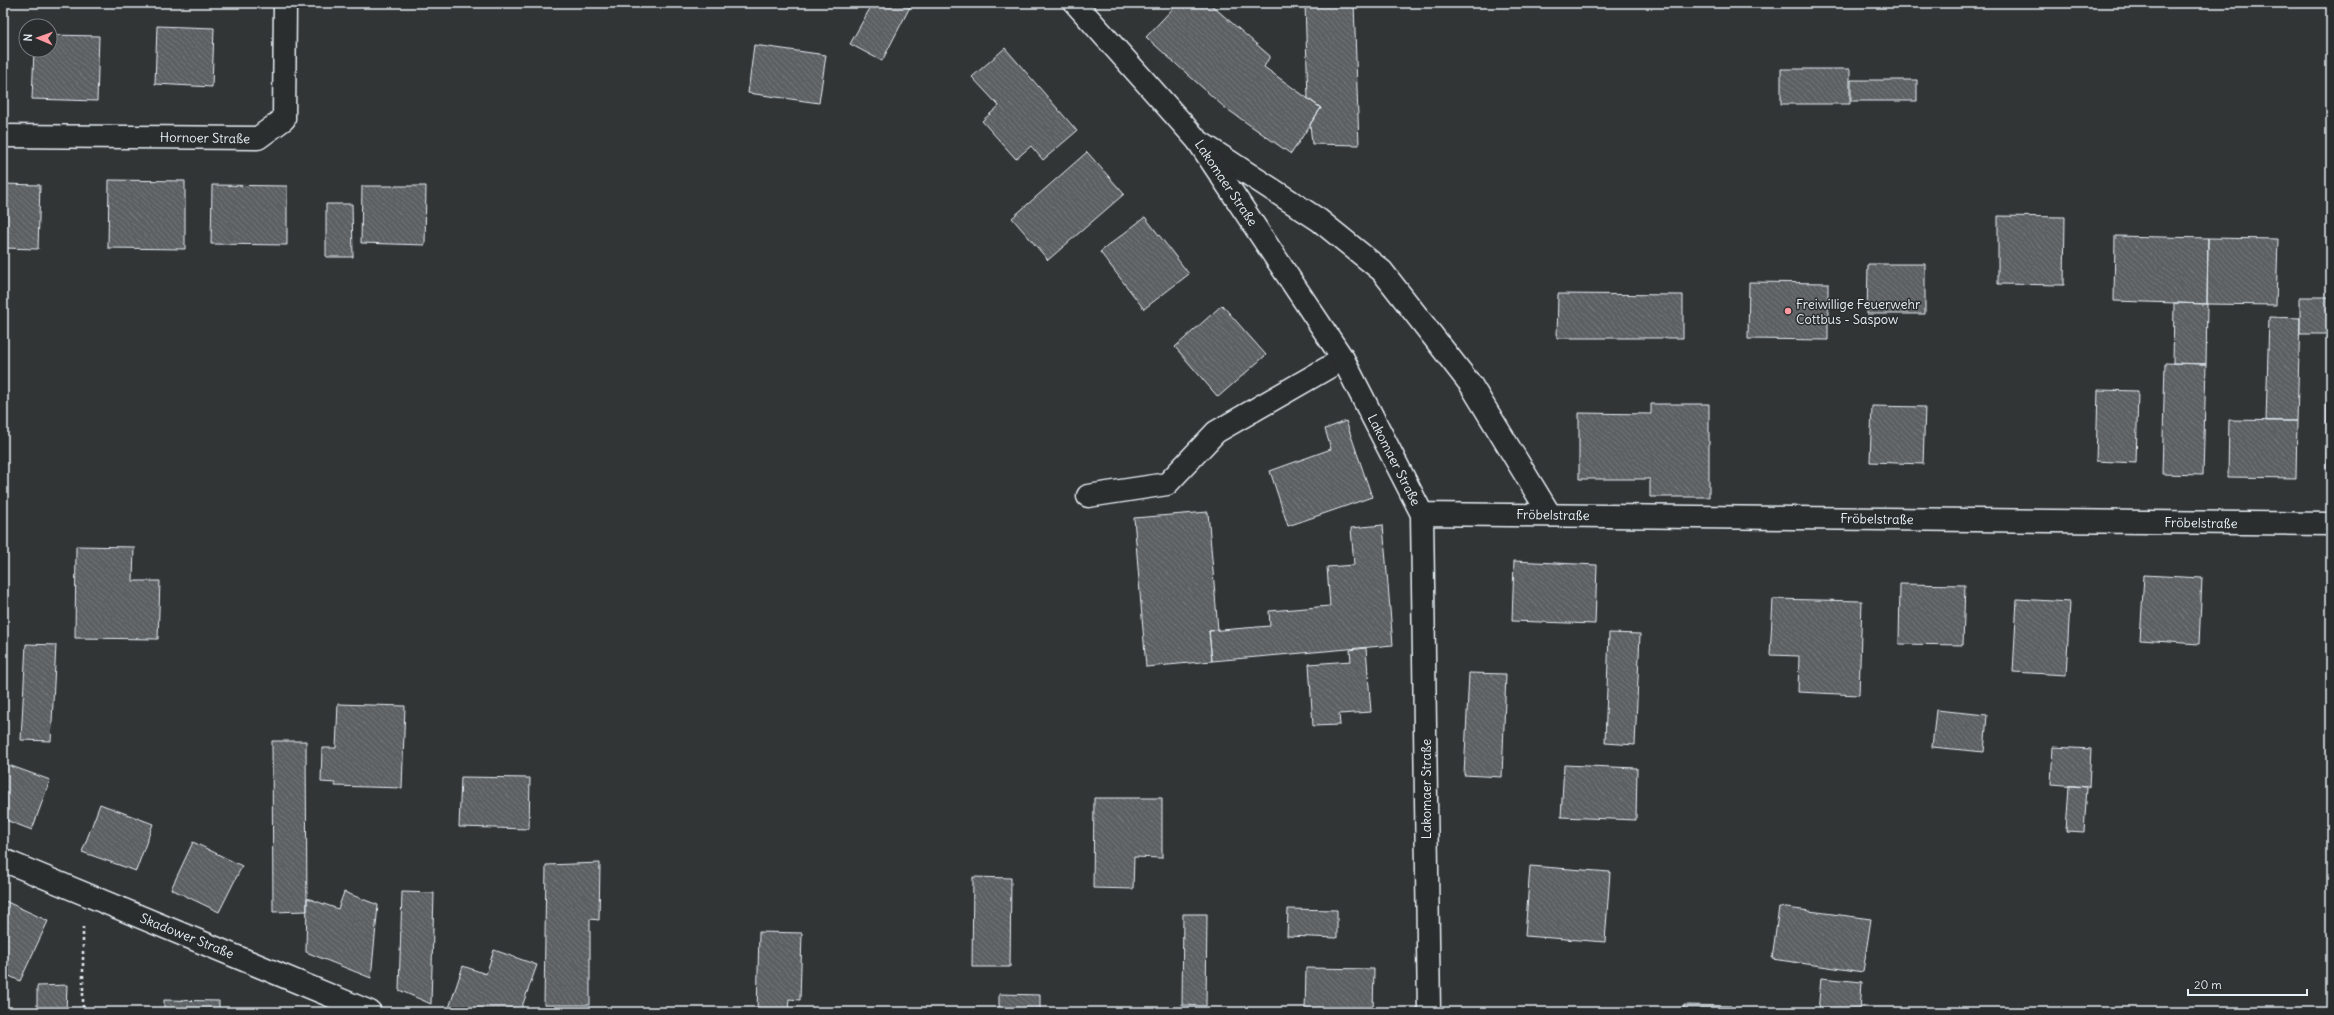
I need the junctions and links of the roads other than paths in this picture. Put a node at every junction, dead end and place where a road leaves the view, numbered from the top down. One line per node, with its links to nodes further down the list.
1 (285, 3): 3 (street, Hornoer Straße)
2 (1075, 3): 4 (street, Lakomaer Straße)
3 (3, 136)
4 (1198, 140): 5 (street, Lakomaer Straße); 8 (street)
5 (1343, 360): 6 (street); 7 (street, Lakomaer Straße)
6 (1088, 496)
7 (1422, 514): 8 (street, Fröbelstraße); 12 (street, Lakomaer Straße)
8 (1550, 515): 9 (street, Fröbelstraße)
9 (2331, 524)
10 (3, 860): 11 (street, Skadower Straße)
11 (370, 1012)
12 (1429, 1012)

